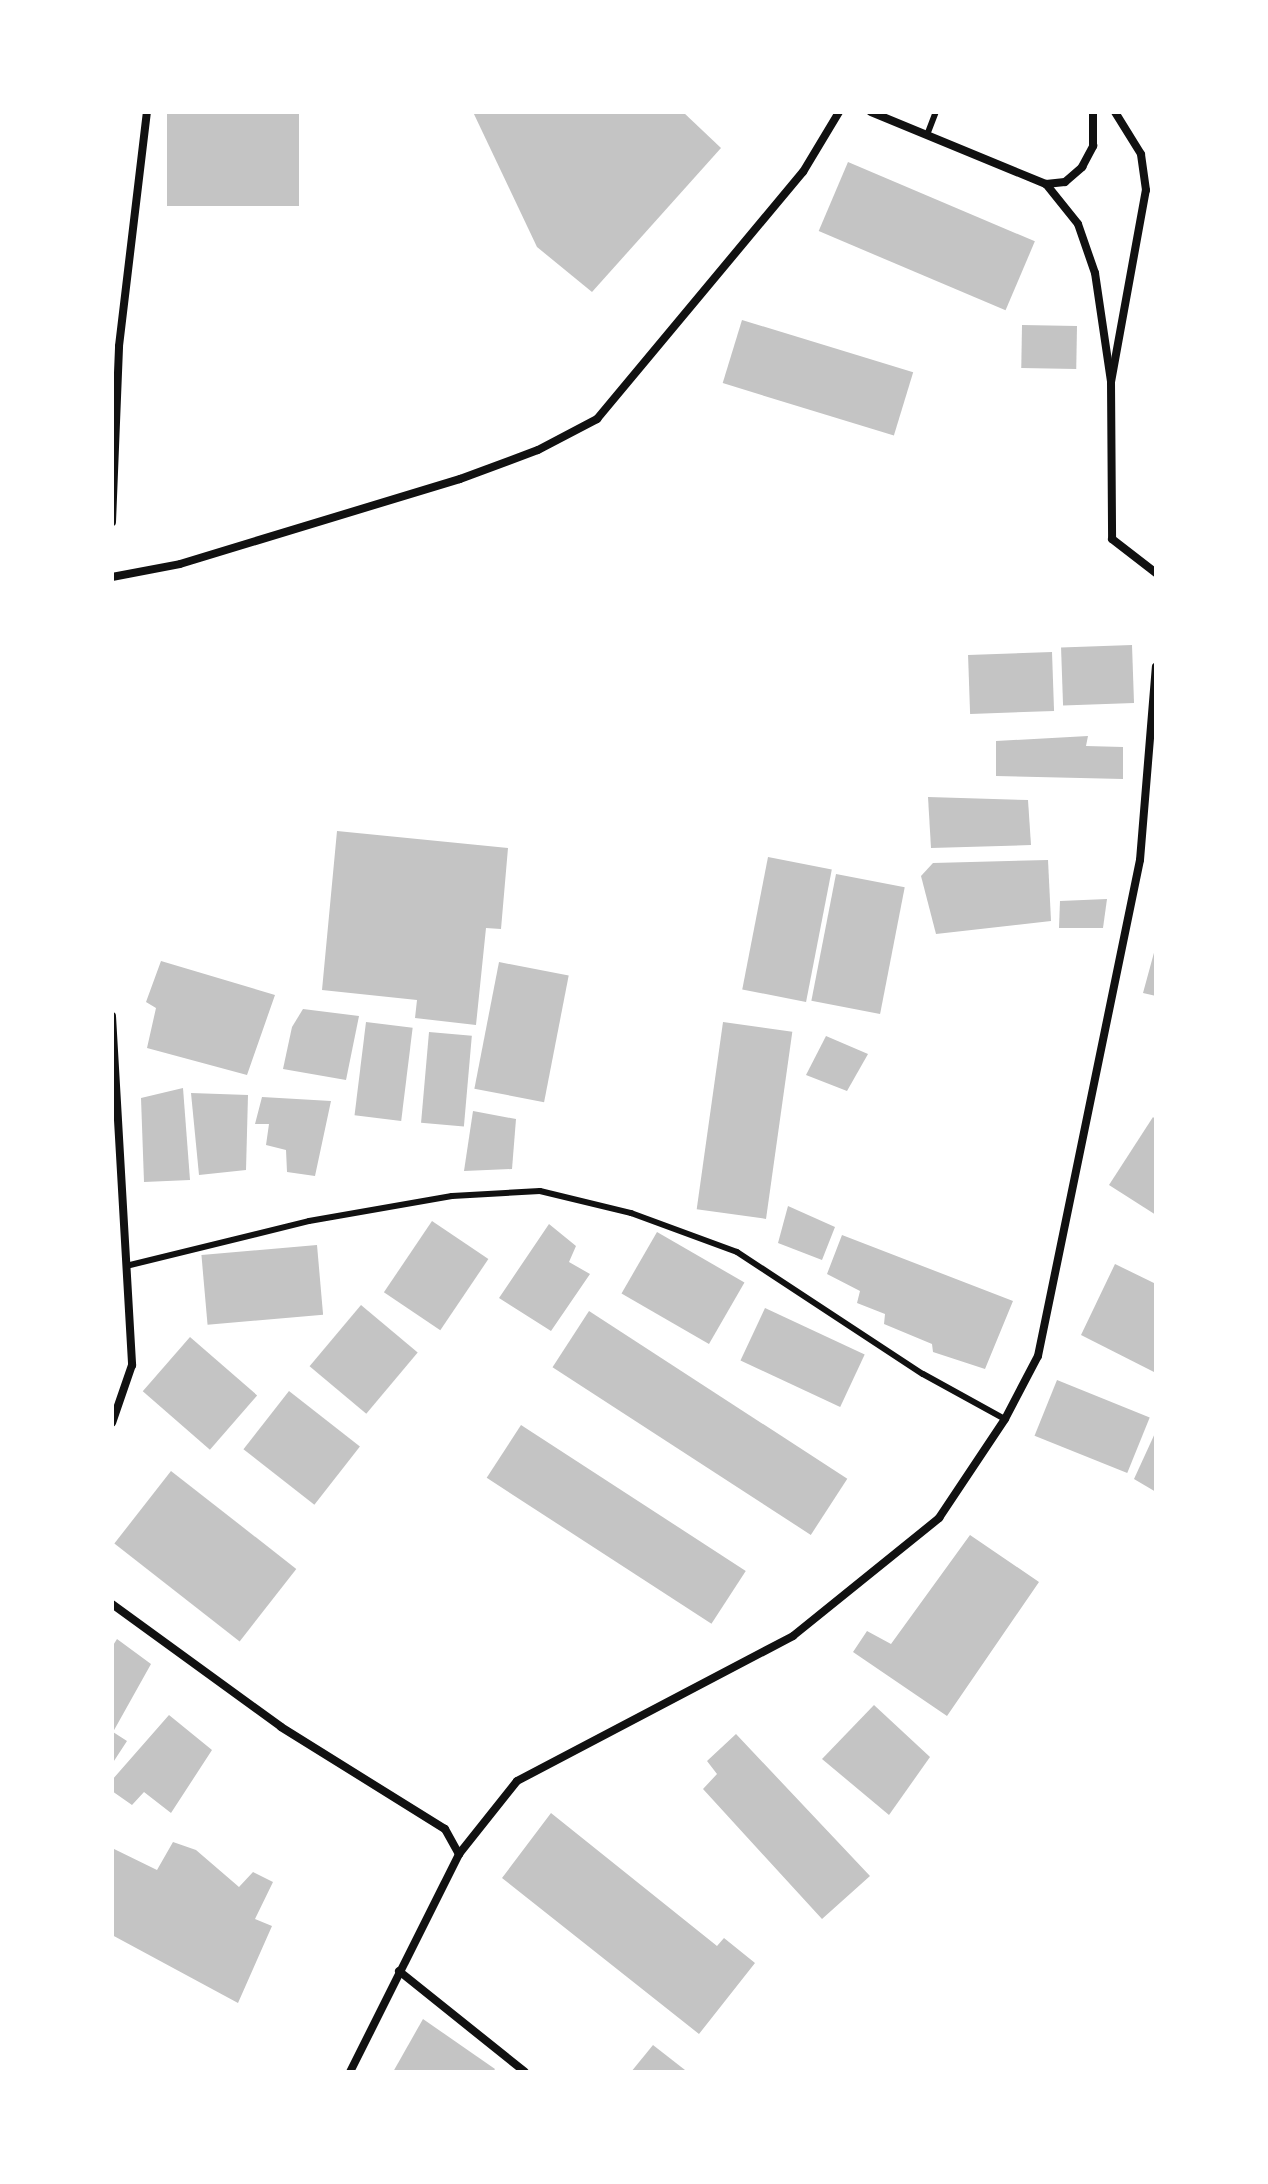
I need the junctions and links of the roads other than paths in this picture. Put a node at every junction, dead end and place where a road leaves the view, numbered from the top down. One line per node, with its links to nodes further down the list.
1 (147, 112): 10 (street)
2 (839, 112): 12 (street)
3 (871, 112): 7 (street)
4 (936, 112): 7 (lane)
5 (1093, 112): 8 (street)
6 (1115, 112): 9 (street)
7 (927, 135): 8 (street)
8 (1046, 184): 9 (street)
9 (1111, 382): 11 (street)
10 (112, 522)
11 (1156, 573)
12 (112, 577)
13 (1156, 667): 16 (street)
14 (112, 1016): 15 (street)
15 (126, 1266): 16 (lane); 17 (street)
16 (1005, 1419): 19 (street)
17 (112, 1423)
18 (112, 1604): 19 (street)
19 (459, 1854): 20 (street)
20 (399, 1971): 21 (street); 22 (street)
21 (350, 2072)
22 (525, 2072)

